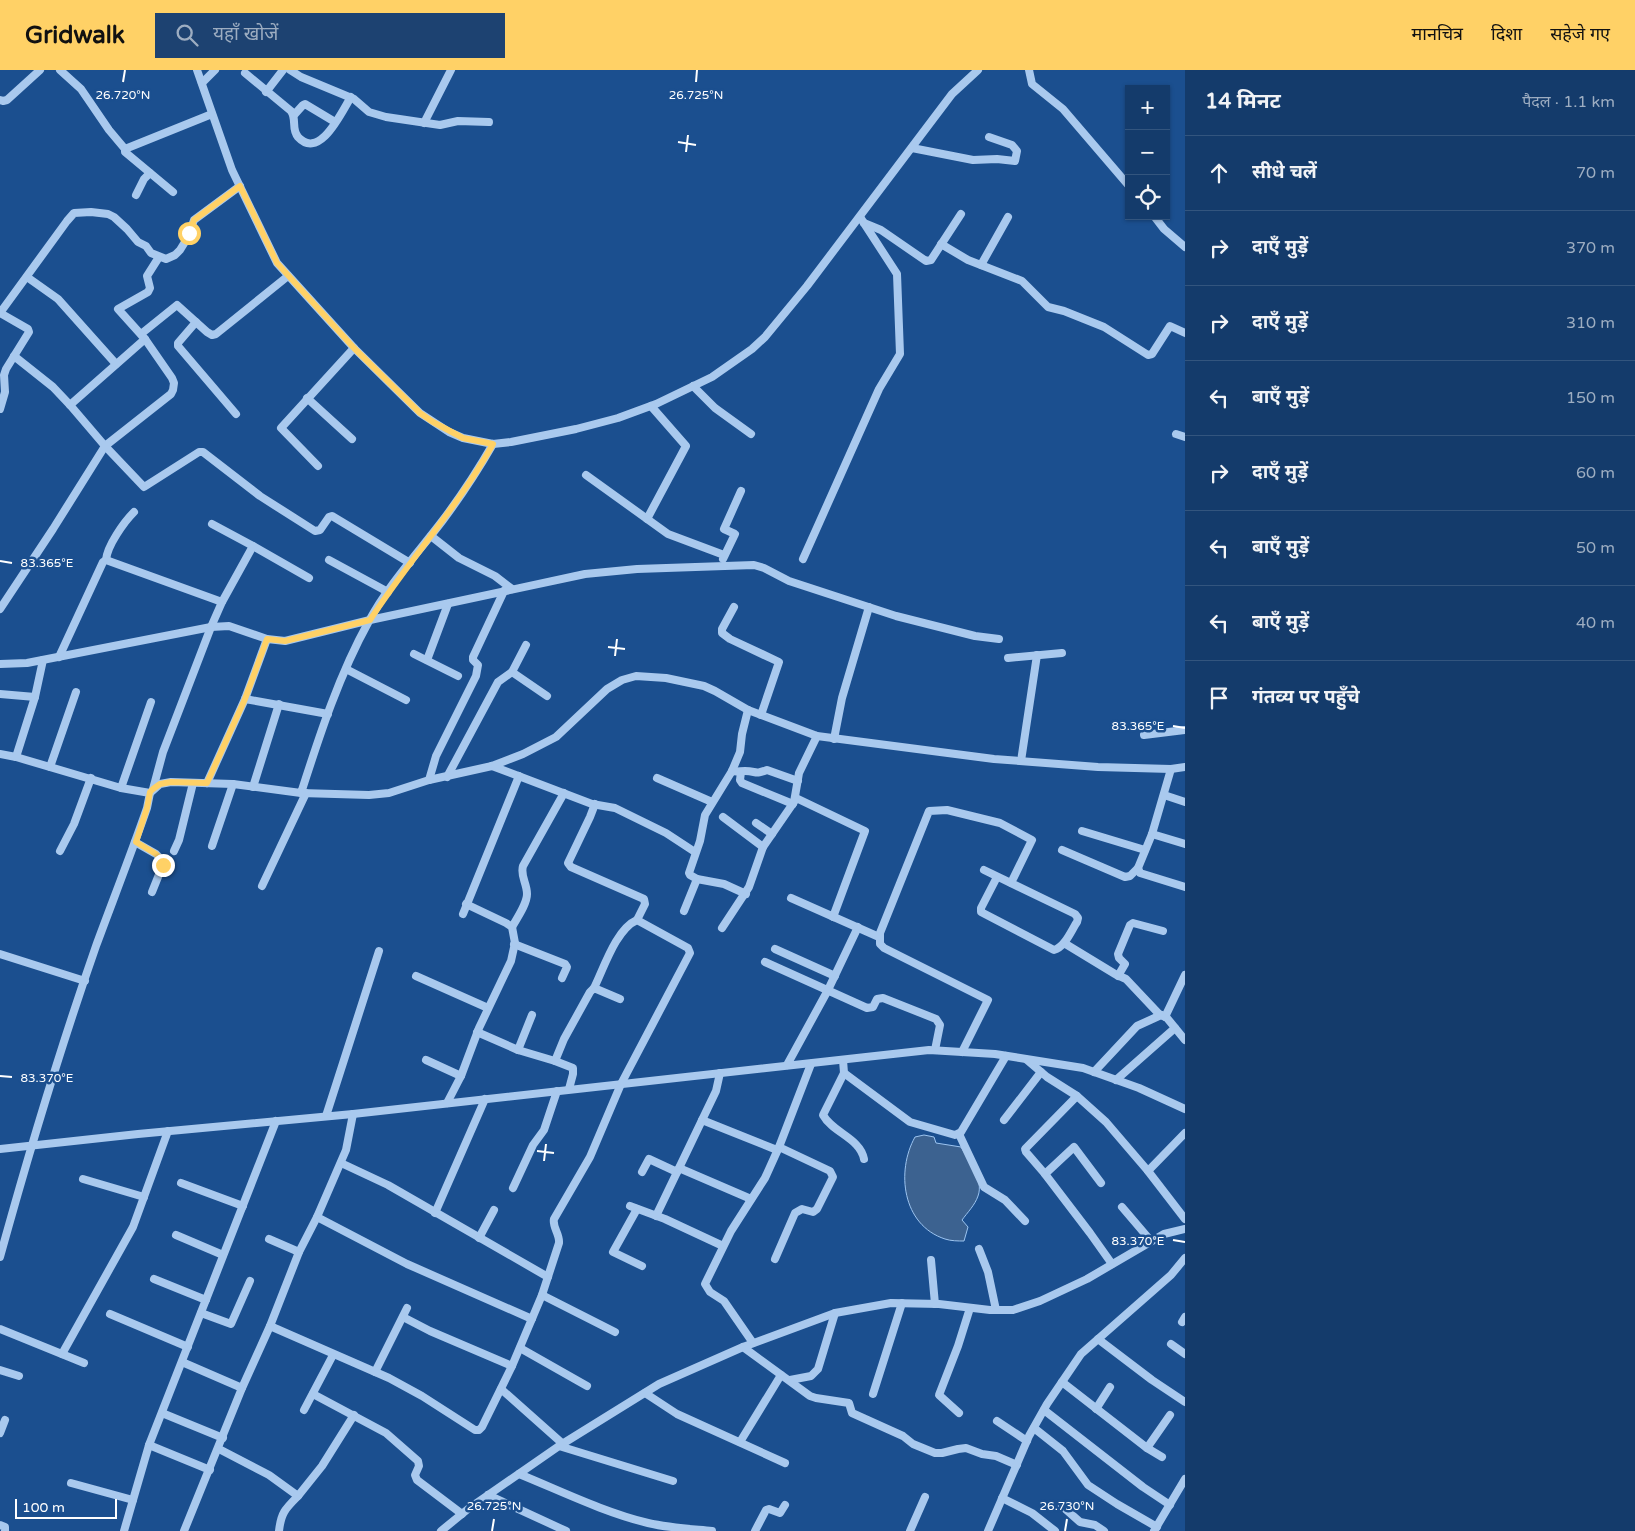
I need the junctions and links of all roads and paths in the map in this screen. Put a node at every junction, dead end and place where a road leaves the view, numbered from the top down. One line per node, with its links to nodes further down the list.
1 (40, 70): 14 (street)
2 (60, 70): 22 (street)
3 (197, 70): 11 (street)
4 (215, 70): 11 (street)
5 (283, 70): 12 (street)
6 (290, 70): 13 (street)
7 (451, 70): 19 (street)
8 (978, 70): 21 (street)
9 (1029, 70): 24 (street)
10 (245, 74): 12 (street)
11 (202, 84): 15 (street)
12 (266, 92): 16 (street)
13 (351, 97): 17 (street); 19 (street)
14 (0, 101)
15 (212, 114): 22 (street); 25 (street)
16 (294, 115): 17 (street); 17 (street)
17 (335, 122)
18 (489, 122): 19 (street)
19 (424, 123)
20 (989, 137): 21 (street)
21 (912, 148): 30 (street)
22 (125, 149): 23 (street)
23 (150, 173): 26 (street); 27 (street)
24 (1125, 181)
25 (240, 186): 34 (street); 36 (street)
26 (173, 192)
27 (136, 195)
28 (961, 214): 32 (street)
29 (1008, 217): 35 (street)
30 (862, 220): 32 (street); 45 (street); 66 (street)
31 (1157, 220): 33 (street)
32 (941, 244): 35 (street)
33 (1185, 247)
34 (159, 257): 37 (street); 41 (street)
35 (981, 265): 40 (street)
36 (288, 276): 39 (street); 42 (street)
37 (28, 277): 38 (street); 44 (street)
38 (0, 313): 43 (street)
39 (196, 322): 41 (street); 50 (street)
40 (1185, 333)
41 (143, 337): 44 (street); 56 (street)
42 (354, 348): 46 (street); 55 (street)
43 (14, 356): 47 (street); 49 (street)
44 (116, 364): 47 (street)
45 (693, 386): 48 (street); 51 (street)
46 (308, 398): 54 (street); 57 (street)
47 (70, 405): 56 (street)
48 (651, 406): 55 (street); 61 (street)
49 (0, 409)
50 (236, 414)
51 (751, 434)
52 (1176, 434): 53 (street)
53 (1185, 437)
54 (352, 439)
55 (493, 444): 63 (street)
56 (105, 446): 69 (street); 78 (street)
57 (318, 466)
58 (586, 475): 61 (street)
59 (741, 491): 65 (street)
60 (134, 512): 67 (street)
61 (647, 519): 65 (street)
62 (212, 524): 64 (street)
63 (431, 536): 69 (street); 72 (street)
64 (253, 546): 71 (street); 74 (street)
65 (724, 556): 70 (street)
66 (803, 559)
67 (106, 560): 74 (street); 87 (street)
68 (329, 560): 73 (street)
69 (410, 563): 73 (street)
70 (721, 566): 72 (street); 77 (street)
71 (309, 578)
72 (508, 590): 75 (street); 123 (street)
73 (388, 592): 79 (street)
74 (222, 602): 80 (street)
75 (448, 604): 79 (street); 90 (street)
76 (734, 607): 105 (street)
77 (869, 607): 82 (street); 109 (street)
78 (0, 609)
79 (370, 620): 81 (street); 92 (street)
80 (211, 627): 81 (street); 87 (street); 130 (street)
81 (267, 639): 99 (street)
82 (999, 640)
83 (526, 645): 93 (street)
84 (1062, 653): 86 (street)
85 (414, 654): 90 (street)
86 (1037, 655): 88 (street); 112 (street)
87 (59, 657): 89 (street)
88 (1008, 658)
89 (43, 660): 91 (street); 98 (street)
90 (428, 660): 94 (street)
91 (0, 664)
92 (346, 669): 100 (street); 104 (street)
93 (512, 672): 97 (street); 120 (street)
94 (458, 676)
95 (76, 692): 114 (street)
96 (0, 694): 98 (street)
97 (547, 696)
98 (35, 697): 111 (street)
99 (245, 699): 102 (street); 126 (street)
100 (406, 700)
101 (151, 702): 129 (street)
102 (279, 704): 104 (street); 128 (street)
103 (748, 710): 105 (street); 113 (street); 117 (street)
104 (328, 714): 131 (street)
105 (762, 715): 108 (street)
106 (1185, 730): 107 (street)
107 (1144, 735)
108 (817, 736): 109 (street); 124 (street)
109 (834, 739): 112 (street)
110 (0, 754): 111 (street)
111 (16, 757): 114 (street)
112 (1021, 761): 116 (street)
113 (492, 766): 119 (street); 120 (street)
114 (50, 767): 121 (street)
115 (1185, 767): 116 (street)
116 (1171, 769): 133 (street)
117 (732, 771): 118 (street); 135 (street)
118 (741, 772): 124 (street); 134 (street)
119 (518, 776): 132 (street); 162 (street)
120 (447, 777): 123 (street)
121 (91, 778): 129 (street); 149 (street)
122 (657, 778): 135 (street)
123 (429, 780): 131 (street)
124 (798, 781): 134 (street)
125 (193, 783): 126 (street); 130 (street); 150 (street)
126 (207, 783): 127 (street)
127 (233, 784): 128 (street); 145 (street)
128 (253, 787): 131 (street)
129 (121, 788): 130 (street)
130 (152, 791): 143 (street)
131 (303, 793): 157 (street)
132 (564, 793): 137 (street); 167 (street)
133 (1164, 795): 136 (street); 142 (street)
134 (794, 801): 141 (street); 165 (street)
135 (712, 802): 151 (street)
136 (1185, 802)
137 (595, 804): 151 (street); 166 (street)
138 (723, 817): 146 (street)
139 (756, 823): 141 (street)
140 (1082, 832): 148 (street)
141 (772, 834): 146 (street)
142 (1152, 834): 144 (street); 148 (street)
143 (136, 842): 159 (street); 183 (street)
144 (1185, 844)
145 (212, 846)
146 (763, 847): 160 (street)
147 (1062, 850): 152 (street)
148 (1145, 850): 152 (street)
149 (60, 851)
150 (174, 851)
151 (695, 852): 155 (street)
152 (1138, 868): 158 (street)
153 (984, 870): 154 (street)
154 (997, 876): 156 (street); 172 (street)
155 (698, 879): 160 (street); 163 (street)
156 (1011, 883): 171 (street); 172 (street)
157 (262, 886)
158 (1185, 887)
159 (152, 892)
160 (746, 894): 168 (street)
161 (791, 898): 165 (street)
162 (466, 904): 164 (street); 167 (street)
163 (684, 912)
164 (463, 914)
165 (833, 917): 169 (street)
166 (637, 920): 184 (street); 209 (street)
167 (512, 927): 173 (street)
168 (722, 928)
169 (858, 928): 171 (street); 180 (street)
170 (1163, 931): 181 (street)
171 (879, 937): 195 (street)
172 (1064, 943): 181 (street)
173 (514, 944): 182 (street); 187 (street)
174 (775, 949): 180 (street)
175 (379, 951): 217 (street)
176 (0, 954): 183 (street)
177 (765, 962): 185 (street)
178 (1185, 975): 189 (street)
179 (416, 976): 187 (street)
180 (835, 976): 185 (street)
181 (1118, 976): 189 (street)
182 (562, 978)
183 (85, 981): 224 (street)
184 (594, 988): 186 (street); 200 (street)
185 (828, 990): 194 (street); 202 (street)
186 (620, 999)
187 (488, 1008): 191 (street)
188 (532, 1016): 193 (street)
189 (1163, 1016): 190 (street); 204 (street)
190 (1175, 1028): 192 (street); 208 (street)
191 (478, 1032): 193 (street); 207 (street)
192 (1185, 1040)
193 (518, 1050): 200 (street)
194 (935, 1050): 195 (street); 199 (street)
195 (962, 1052): 196 (street)
196 (1006, 1056): 197 (street); 223 (street)
197 (1025, 1059): 203 (street); 204 (street)
198 (426, 1060): 207 (street)
199 (843, 1060): 201 (street); 206 (street)
200 (555, 1061): 210 (street)
201 (811, 1064): 202 (street); 226 (street)
202 (787, 1065): 205 (street)
203 (1041, 1072): 212 (street); 219 (street)
204 (1094, 1072): 208 (street)
205 (720, 1073): 209 (street); 218 (street)
206 (844, 1074): 223 (street); 227 (street)
207 (461, 1076): 214 (street)
208 (1116, 1080): 215 (street)
209 (622, 1084): 210 (street); 262 (street)
210 (568, 1089): 211 (street)
211 (557, 1091): 213 (street); 236 (street)
212 (1077, 1096): 230 (street); 232 (street)
213 (485, 1099): 214 (street); 242 (street)
214 (447, 1103): 216 (street)
215 (1185, 1109)
216 (353, 1114): 217 (street); 228 (street)
217 (326, 1116): 220 (street)
218 (702, 1120): 226 (street); 229 (street)
219 (1004, 1120)
220 (276, 1121): 221 (street); 239 (street)
221 (168, 1131): 224 (street); 237 (street)
222 (1185, 1133): 230 (street)
223 (958, 1134): 246 (street)
224 (30, 1146): 225 (street); 256 (street)
225 (0, 1149)
226 (778, 1149): 238 (street); 258 (street)
227 (864, 1160)
228 (342, 1163): 242 (street); 244 (street)
229 (678, 1170): 231 (street); 238 (street); 243 (street)
230 (1148, 1170): 245 (street)
231 (642, 1172)
232 (1045, 1174): 235 (street); 260 (street)
233 (83, 1179): 237 (street)
234 (181, 1183): 239 (street)
235 (1101, 1183)
236 (513, 1188)
237 (144, 1198): 286 (street)
238 (751, 1199): 252 (street)
239 (243, 1206): 255 (street)
240 (1122, 1207): 251 (street)
241 (494, 1210): 249 (street)
242 (435, 1213): 249 (street)
243 (656, 1216): 252 (street); 261 (street)
244 (317, 1217): 254 (street); 276 (street)
245 (1185, 1219)
246 (1025, 1222)
247 (1185, 1229): 251 (street)
248 (176, 1235): 255 (street)
249 (480, 1238): 262 (street)
250 (269, 1239): 254 (street)
251 (1151, 1241): 260 (street)
252 (723, 1246): 281 (street)
253 (979, 1249): 271 (street)
254 (299, 1252): 277 (street)
255 (223, 1255): 266 (street)
256 (0, 1257)
257 (1185, 1258): 280 (street)
258 (775, 1259)
259 (931, 1260): 268 (street)
260 (1112, 1264): 271 (street)
261 (642, 1266)
262 (548, 1277): 265 (street)
263 (154, 1279): 266 (street)
264 (250, 1281): 272 (street)
265 (542, 1295): 276 (street); 279 (street)
266 (206, 1300): 272 (street)
267 (902, 1303): 268 (street); 273 (street); 304 (street)
268 (935, 1304): 270 (street)
269 (407, 1308): 275 (street)
270 (970, 1308): 271 (street); 309 (street)
271 (996, 1310)
272 (201, 1312): 283 (street)
273 (834, 1313): 281 (street); 296 (street)
274 (110, 1314): 283 (street)
275 (403, 1317): 291 (street); 293 (street)
276 (532, 1319): 285 (street)
277 (270, 1326): 288 (street); 299 (street)
278 (0, 1329): 286 (street)
279 (615, 1332)
280 (1098, 1339): 297 (street); 305 (street)
281 (754, 1343): 284 (street)
282 (1171, 1344): 287 (street)
283 (188, 1347): 289 (street)
284 (743, 1347): 294 (street); 302 (street)
285 (520, 1348): 291 (street); 298 (street)
286 (62, 1354): 290 (street)
287 (1185, 1354)
288 (333, 1355): 293 (street); 303 (street)
289 (182, 1362): 299 (street); 310 (street)
290 (84, 1363)
291 (512, 1366): 301 (street)
292 (0, 1370): 295 (street)
293 (375, 1372): 301 (street)
294 (782, 1375): 296 (street); 319 (street)
295 (19, 1376)
296 (790, 1380): 326 (street)
297 (1062, 1382): 306 (street); 308 (street)
298 (587, 1386)
299 (242, 1388): 317 (street)
300 (1110, 1388): 306 (street)
301 (501, 1389): 321 (street)
302 (645, 1393): 319 (street); 321 (street)
303 (313, 1394): 307 (street); 312 (street)
304 (874, 1394)
305 (1185, 1402)
306 (1096, 1409): 322 (street)
307 (304, 1410)
308 (1044, 1410): 315 (street); 338 (street)
309 (959, 1412)
310 (162, 1413): 317 (street); 320 (street)
311 (1170, 1414): 322 (street)
312 (354, 1415): 333 (street); 340 (street)
313 (5, 1420): 316 (street)
314 (997, 1421): 318 (street)
315 (1034, 1428): 318 (street); 342 (street)
316 (0, 1433)
317 (223, 1438): 323 (street)
318 (1027, 1441): 326 (street)
319 (740, 1442): 325 (street)
320 (150, 1445): 327 (street); 336 (street)
321 (561, 1445): 328 (street); 330 (street)
322 (1147, 1448): 324 (street)
323 (219, 1449): 327 (street); 333 (street)
324 (1162, 1457)
325 (785, 1463)
326 (1017, 1464): 335 (street)
327 (210, 1470): 345 (street)
328 (519, 1474): 332 (street); 349 (street)
329 (1185, 1479): 338 (street)
330 (673, 1481)
331 (71, 1483): 336 (street)
332 (488, 1495): 340 (street); 348 (street)
333 (298, 1496): 346 (street)
334 (926, 1497): 351 (street)
335 (1002, 1498): 352 (street); 353 (street)
336 (133, 1500): 344 (street)
337 (785, 1504): 350 (street)
338 (1170, 1505): 342 (street)
339 (1062, 1506): 354 (street)
340 (462, 1514): 347 (street)
341 (0, 1525): 343 (street)
342 (1155, 1529)
343 (5, 1531)
344 (124, 1531)
345 (184, 1531)
346 (279, 1531)
347 (441, 1531)
348 (566, 1531)
349 (712, 1531)
350 (755, 1531)
351 (910, 1531)
352 (988, 1531)
353 (1055, 1531)
354 (1104, 1531)

